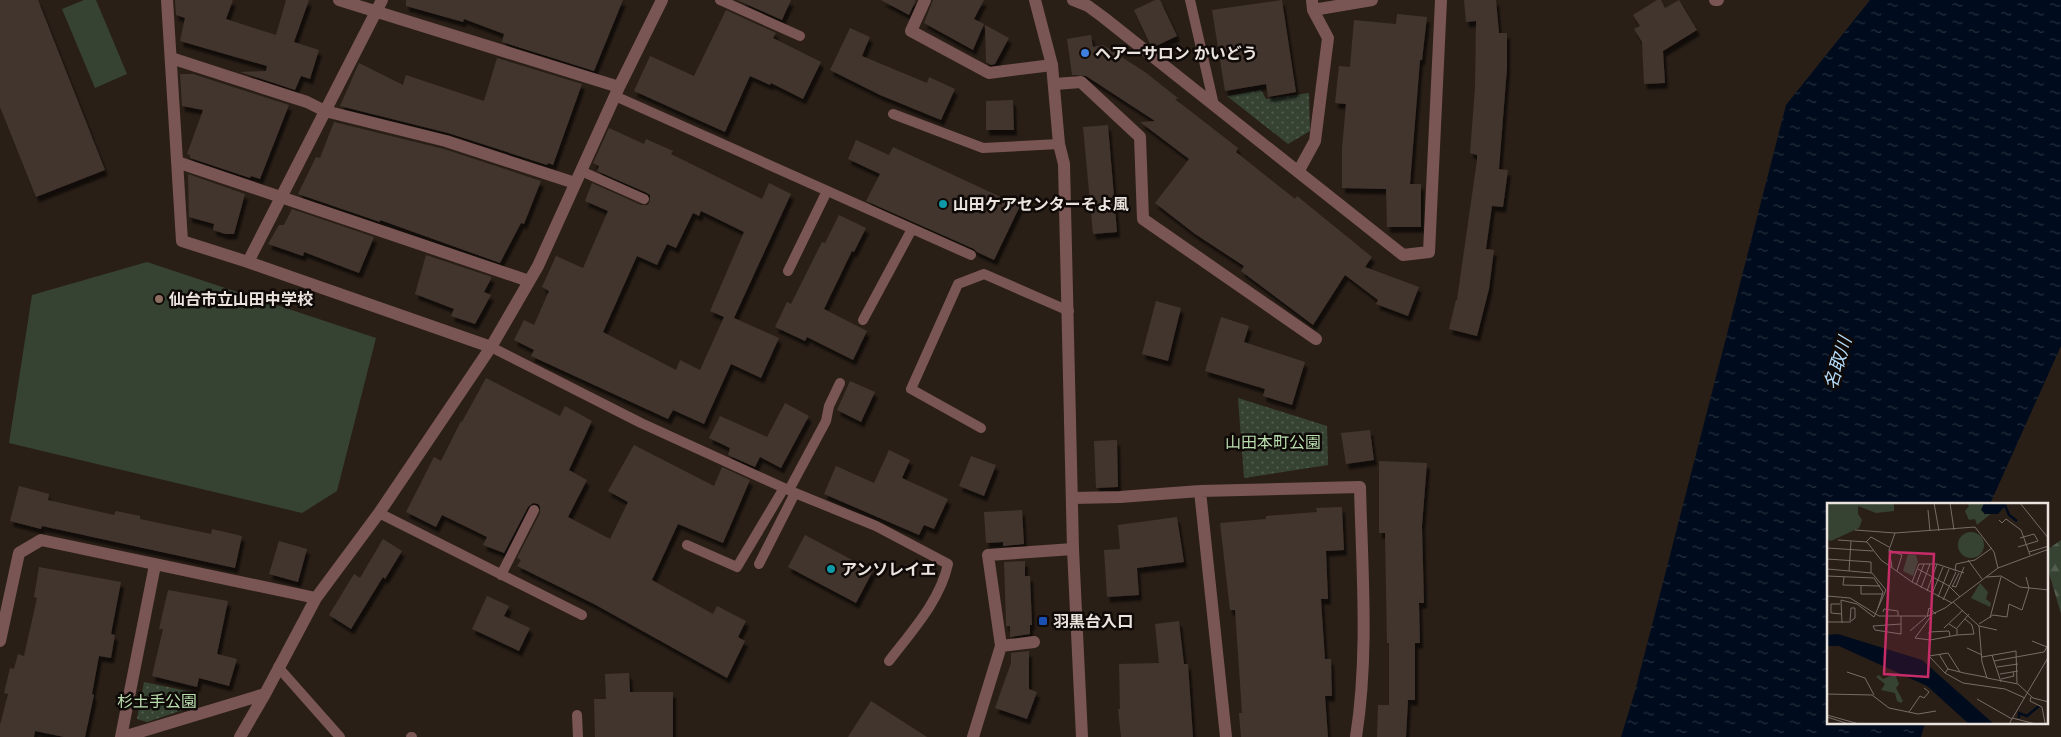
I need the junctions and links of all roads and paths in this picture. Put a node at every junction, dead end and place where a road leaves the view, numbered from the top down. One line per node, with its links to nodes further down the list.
1 (167, 0): 14 (street)
2 (339, 0): 12 (street)
3 (662, 0): 17 (street)
4 (720, 0): 13 (lane)
5 (925, 0): 15 (street)
6 (1035, 0): 15 (street)
7 (1073, 0): 18 (street)
8 (1190, 0): 18 (lane)
9 (1372, 0): 11 (street)
10 (1441, 0): 24 (street)
11 (1313, 5): 24 (street)
12 (379, 6): 17 (street); 19 (street)
13 (800, 36)
14 (171, 58): 19 (street); 22 (street)
15 (1052, 66): 16 (street)
16 (1055, 84): 21 (street); 36 (street)
17 (617, 92): 23 (street); 26 (lane)
18 (1214, 105): 24 (street)
19 (325, 111): 25 (street); 27 (street)
20 (893, 114): 21 (lane)
21 (1059, 144): 34 (street)
22 (177, 162): 27 (street); 31 (street)
23 (581, 171): 25 (street); 28 (lane)
24 (1298, 172)
25 (575, 183): 33 (street)
26 (827, 191): 29 (lane); 32 (lane)
27 (281, 197): 31 (street); 33 (street)
28 (644, 199)
29 (912, 229): 30 (lane); 35 (lane)
30 (971, 255)
31 (248, 262): 37 (street)
32 (788, 271)
33 (529, 281): 37 (street)
34 (1068, 311): 39 (lane); 42 (street)
35 (863, 320)
36 (1316, 339)
37 (491, 347): 40 (lane); 44 (street)
38 (840, 384): 40 (lane)
39 (981, 428)
40 (789, 490): 45 (lane); 47 (lane); 55 (lane)
41 (1200, 491): 42 (street); 65 (street); 66 (street)
42 (1072, 498): 46 (street)
43 (534, 510): 49 (lane)
44 (379, 513): 49 (lane); 50 (street)
45 (687, 545)
46 (1073, 549): 54 (street); 64 (street)
47 (759, 564)
48 (155, 565): 50 (street); 52 (street); 59 (street)
49 (501, 575): 51 (lane)
50 (316, 598): 56 (street)
51 (582, 615)
52 (0, 641)
53 (1034, 642): 54 (street)
54 (1001, 646): 63 (street)
55 (890, 661)
56 (278, 667): 57 (street); 61 (lane)
57 (265, 694): 59 (street); 60 (street)
58 (577, 715): 62 (lane)
59 (122, 737)
60 (240, 737)
61 (340, 737)
62 (578, 737)
63 (973, 737)
64 (1082, 737)
65 (1226, 737)
66 (1356, 737)

